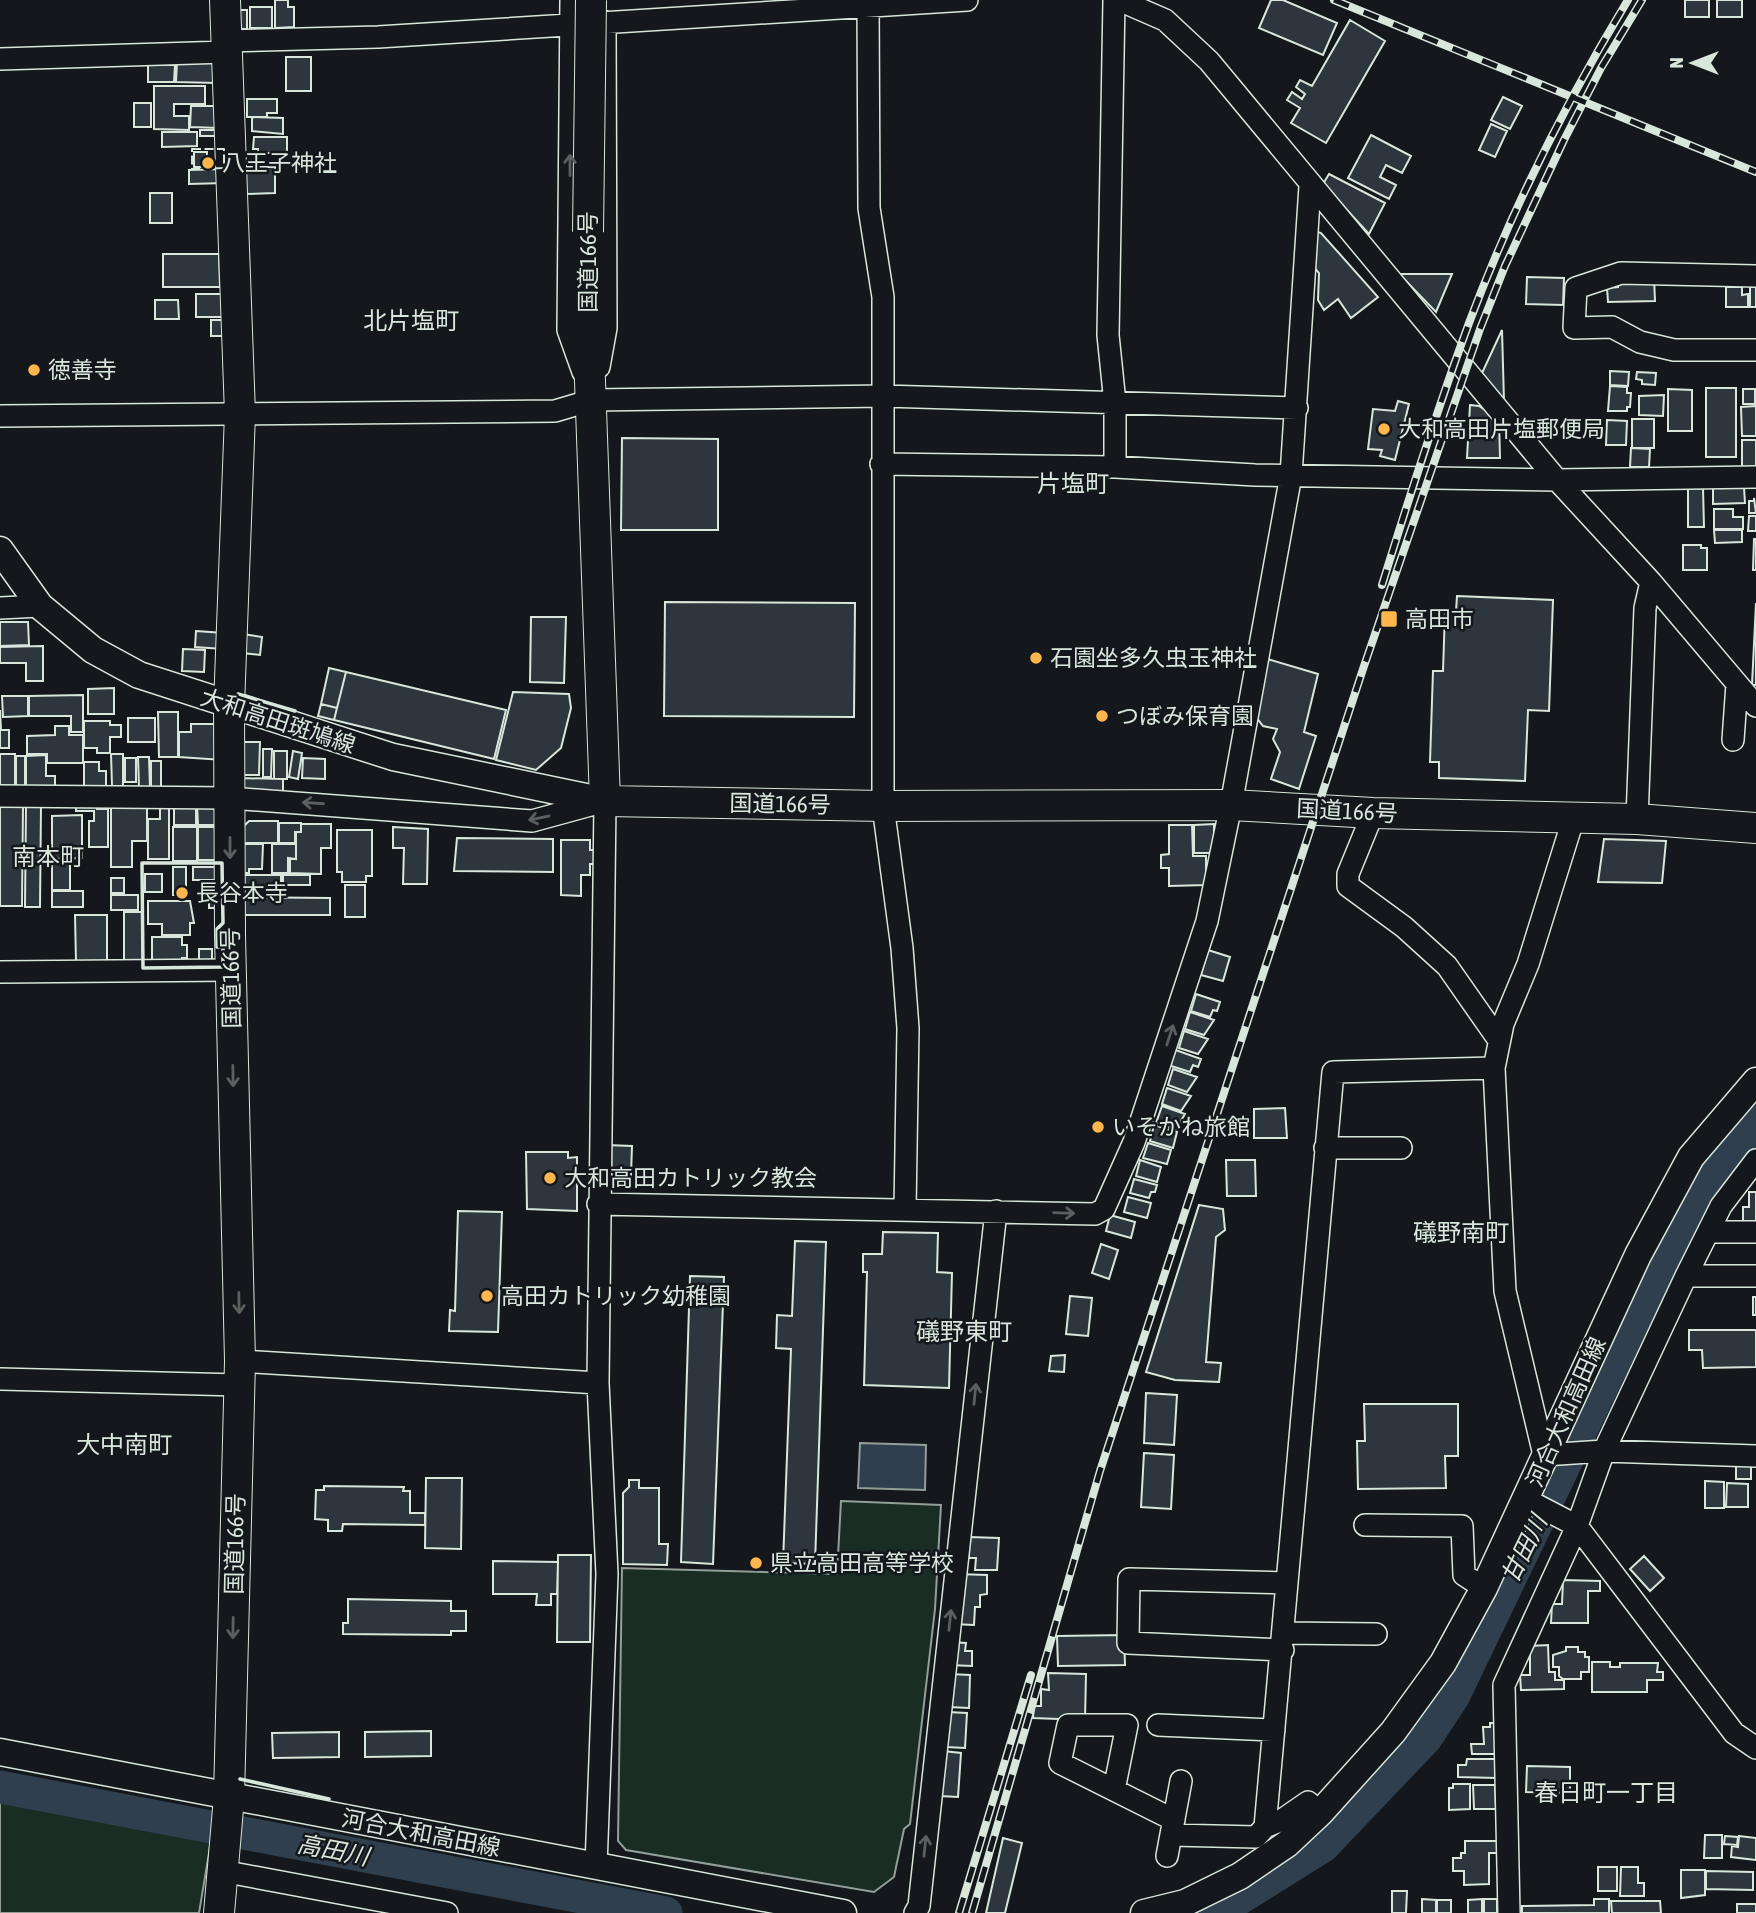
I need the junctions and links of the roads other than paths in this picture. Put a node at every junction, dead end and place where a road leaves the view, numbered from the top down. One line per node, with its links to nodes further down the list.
1 (225, 0): 8 (highway, 国道166号)
2 (571, 0): 7 (street)
3 (967, 0): 5 (street)
4 (1117, 0): 10 (street); 15 (street)
5 (869, 3): 6 (street); 13 (street)
6 (600, 7): 7 (street); 14 (highway, 国道166号, bridge); 14 (street)
7 (570, 25): 8 (street); 14 (street, one-way to 7)
8 (226, 47): 9 (street); 17 (highway, 国道166号)
9 (0, 59)
10 (1310, 186): 16 (street); 23 (street)
11 (1756, 276): 12 (street)
12 (1756, 350)
13 (884, 396): 14 (street); 15 (street); 19 (street)
14 (592, 400): 17 (street); 34 (highway, 国道166号)
15 (1115, 403): 16 (street); 20 (street)
16 (1297, 408): 21 (street)
17 (240, 414): 18 (street); 29 (highway, 国道166号)
18 (0, 416)
19 (881, 464): 20 (street); 35 (street)
20 (1115, 467): 21 (street)
21 (1291, 475): 23 (street); 36 (street)
22 (1756, 477): 23 (street)
23 (1557, 480): 25 (street)
24 (0, 550): 26 (main road, 大和高田斑鳩線)
25 (1650, 582): 28 (street); 38 (street)
26 (40, 606): 27 (street); 29 (main road, 大和高田斑鳩線)
27 (0, 608)
28 (1737, 684): 30 (street); 31 (street)
29 (229, 706): 33 (highway, 国道166号); 34 (main road, 大和高田斑鳩線)
30 (1756, 706)
31 (1733, 740)
32 (0, 796): 33 (street)
33 (230, 798): 34 (street, one-way to 33); 41 (highway, 国道166号, one-way to 41)
34 (605, 801): 35 (highway, 国道166号); 49 (street)
35 (883, 806): 36 (highway, 国道166号); 50 (street)
36 (1231, 806): 37 (highway, 国道166号); 51 (street, one-way to 36)
37 (1373, 813): 39 (highway, 国道166号); 43 (street)
38 (1637, 819): 39 (highway, 国道166号); 40 (highway, 国道166号)
39 (1573, 820): 43 (street)
40 (1756, 828)
41 (231, 970): 42 (street); 56 (highway, 国道166号, one-way to 56)
42 (0, 972)
43 (1498, 1040): 44 (street)
44 (1494, 1068): 46 (street); 60 (street)
45 (1756, 1081): 60 (main road, 河合大和高田線)
46 (1325, 1148): 47 (street); 65 (street)
47 (1401, 1148)
48 (1756, 1160): 52 (street)
49 (598, 1204): 50 (street); 58 (street)
50 (905, 1209): 51 (street)
51 (996, 1211): 85 (street, one-way to 51)
52 (1711, 1232): 53 (street); 54 (street)
53 (1756, 1232)
54 (1686, 1276): 55 (street); 59 (street)
55 (1756, 1276)
56 (240, 1373): 57 (street); 58 (street); 75 (highway, 国道166号, one-way to 75)
57 (0, 1379)
58 (598, 1382): 80 (street)
59 (1598, 1451): 60 (street); 61 (street); 63 (street)
60 (1553, 1454): 62 (main road, 河合大和高田線)
61 (1756, 1456)
62 (1532, 1502): 63 (street); 66 (main road, 河合大和高田線)
63 (1570, 1522): 71 (street); 87 (street)
64 (1365, 1525): 66 (street)
65 (1287, 1583): 68 (street); 68 (street)
66 (1484, 1588): 76 (main road, 河合大和高田線)
67 (1376, 1634): 68 (street)
68 (1283, 1641): 70 (street)
69 (1158, 1726): 70 (street)
70 (1274, 1730): 77 (street)
71 (1756, 1748)
72 (0, 1752): 75 (main road, 河合大和高田線)
73 (1181, 1781): 78 (street)
74 (1114, 1790): 78 (street)
75 (228, 1803): 79 (highway, 国道166号); 80 (main road, 河合大和高田線)
76 (1320, 1813): 77 (street); 81 (main road, 河合大和高田線)
77 (1265, 1828): 78 (street)
78 (1171, 1837)
79 (224, 1857): 82 (highway, 国道166号); 83 (street)
80 (596, 1866): 84 (main road, 河合大和高田線)
81 (1187, 1908): 86 (main road, 河合大和高田線)
82 (219, 1913)
83 (447, 1913)
84 (843, 1913)
85 (915, 1913)
86 (1144, 1913)
87 (1509, 1913)

